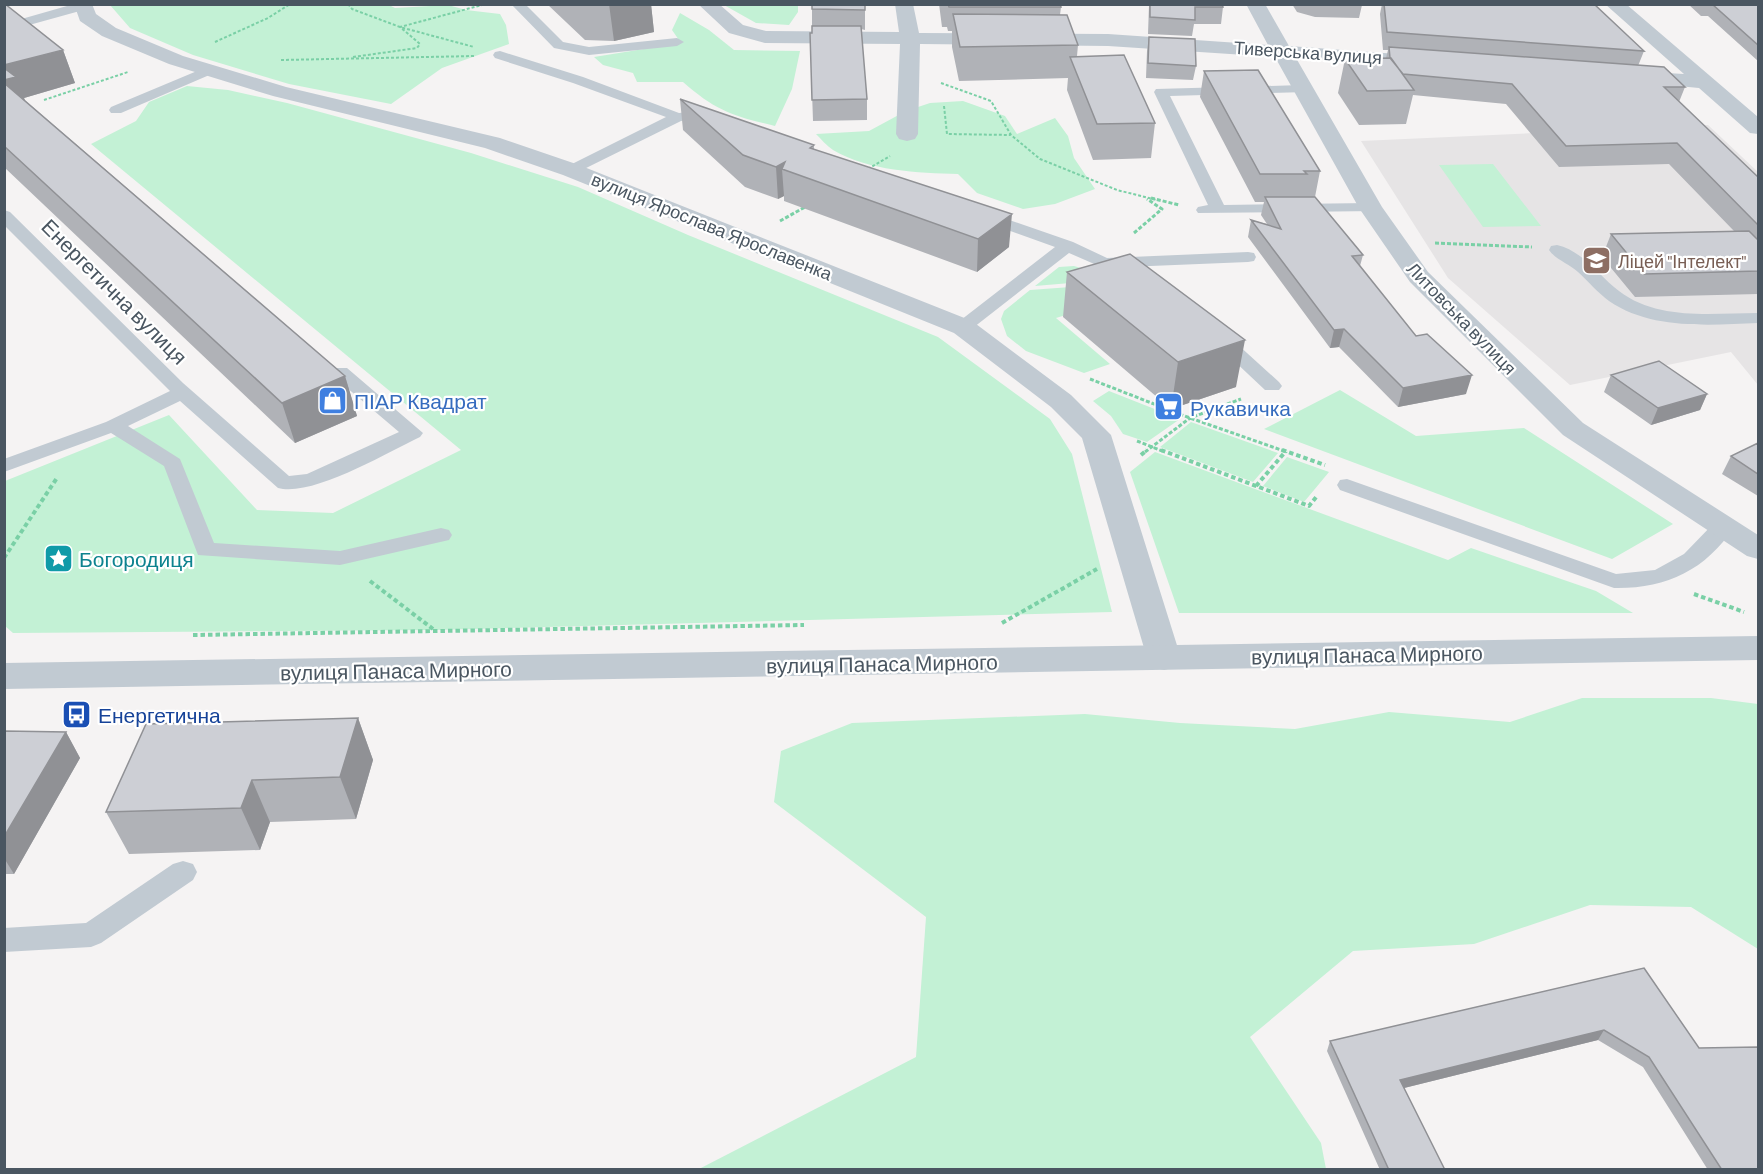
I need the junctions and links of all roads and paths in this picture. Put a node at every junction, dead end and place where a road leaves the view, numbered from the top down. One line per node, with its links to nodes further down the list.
1 (290, 4): 16 (path)
2 (348, 4): 10 (path)
3 (517, 4): 13 (lane)
4 (707, 4): 12 (street, Тиверська вулиця)
5 (904, 4): 12 (street)
6 (1255, 4): 14 (street, Литовська вулиця)
7 (1614, 4): 23 (street)
8 (83, 5): 11 (lane); 16 (street, вулиця Ярослава Ярославенка)
9 (482, 5): 10 (path)
10 (400, 27): 15 (path); 18 (path)
11 (4, 28)
12 (910, 39): 14 (street, Тиверська вулиця); 33 (street)
13 (677, 42)
14 (1279, 50): 19 (street, Тиверська вулиця); 25 (street, Литовська вулиця)
15 (501, 55): 18 (path); 30 (lane)
16 (172, 58): 20 (street, вулиця Ярослава Ярославенка); 27 (path)
17 (279, 60): 18 (path)
18 (313, 60)
19 (1445, 62)
20 (209, 70): 29 (lane); 36 (street, вулиця Ярослава Ярославенка)
21 (940, 75): 24 (path)
22 (1611, 75): 23 (street)
23 (1705, 82): 32 (street)
24 (941, 83): 26 (path); 34 (path)
25 (1302, 89): 40 (street, Литовська вулиця); 41 (lane)
26 (942, 93)
27 (44, 100)
28 (944, 104): 34 (path)
29 (116, 110)
30 (678, 117): 31 (lane); 36 (lane)
31 (724, 128)
32 (1758, 128)
33 (913, 134)
34 (1011, 135): 38 (path)
35 (892, 155): 37 (path)
36 (571, 170): 53 (street, вулиця Ярослава Ярославенка)
37 (868, 170)
38 (1143, 197): 41 (path); 45 (path)
39 (810, 204): 44 (path)
40 (1371, 208): 41 (lane); 46 (street, Литовська вулиця)
41 (1211, 210)
42 (970, 211): 47 (lane)
43 (4, 215): 58 (lane, Енергетична вулиця)
44 (779, 222)
45 (1131, 235)
46 (1394, 242): 48 (path); 72 (street, Литовська вулиця)
47 (1067, 246): 50 (lane); 53 (lane)
48 (1557, 250): 52 (lane)
49 (1248, 257): 50 (lane)
50 (1105, 262): 51 (lane)
51 (1143, 282)
52 (1758, 318)
53 (963, 327): 83 (street, вулиця Ярослава Ярославенка)
54 (1208, 327): 57 (lane)
55 (340, 372): 58 (lane)
56 (1085, 377): 60 (path)
57 (1272, 386)
58 (183, 392): 61 (lane, Енергетична вулиця)
59 (1248, 396): 60 (path)
60 (1190, 418): 64 (path); 65 (path)
61 (112, 426): 62 (lane, Енергетична вулиця); 76 (lane)
62 (84, 436): 68 (lane, Енергетична вулиця); 75 (path)
63 (1135, 440): 64 (path)
64 (1152, 446): 66 (path); 70 (path)
65 (1286, 451): 67 (path); 70 (path)
66 (1136, 458)
67 (1327, 465)
68 (4, 466)
69 (1347, 485): 72 (lane)
70 (1256, 486): 71 (path)
71 (1323, 488)
72 (1723, 527): 74 (street, Литовська вулиця)
73 (441, 535): 76 (lane)
74 (1758, 549)
75 (4, 558)
76 (340, 558): 80 (path)
77 (1105, 564): 78 (path)
78 (1002, 623)
79 (814, 625): 80 (path)
80 (434, 630): 81 (path)
81 (183, 635)
82 (1758, 648): 83 (street, вулиця Панаса Мирного)
83 (1164, 658): 84 (street, вулиця Панаса Мирного)
84 (4, 676)
85 (183, 872): 86 (lane)
86 (4, 940)

